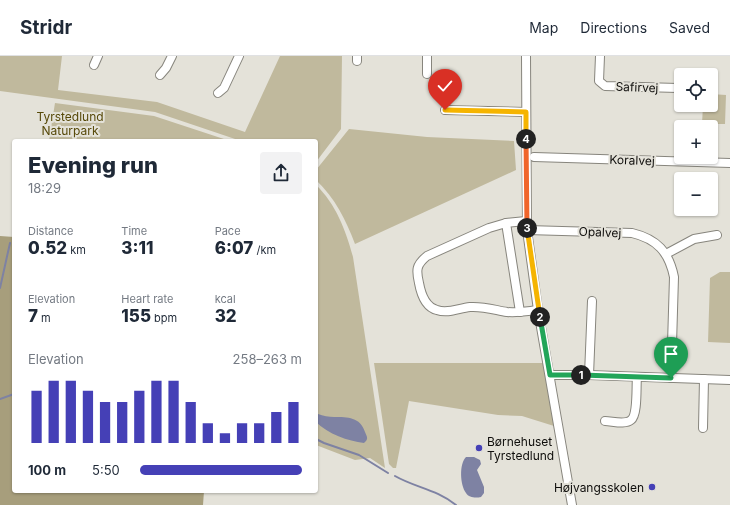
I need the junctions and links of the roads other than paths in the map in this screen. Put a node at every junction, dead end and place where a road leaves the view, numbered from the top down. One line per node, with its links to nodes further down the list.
1 (98, 56): 7 (street)
2 (172, 56): 9 (street)
3 (239, 56): 11 (street)
4 (427, 56): 8 (street)
5 (526, 56): 13 (street)
6 (600, 56): 10 (street, Safirvej)
7 (94, 66)
8 (427, 74)
9 (160, 75)
10 (674, 88)
11 (218, 92)
12 (445, 110): 13 (street)
13 (526, 112): 16 (street)
14 (534, 157): 15 (street, Koralvej)
15 (730, 163)
16 (526, 221): 17 (street); 18 (street)
17 (506, 223): 23 (street); 23 (street)
18 (527, 230): 20 (street, Opalvej); 22 (street)
19 (717, 234): 20 (street)
20 (666, 254): 27 (street, Opalvej)
21 (592, 301): 25 (street)
22 (538, 310): 23 (street); 24 (street)
23 (520, 312)
24 (550, 375): 25 (street); 32 (street)
25 (589, 375): 26 (street)
26 (637, 377): 27 (street); 30 (street)
27 (671, 378): 28 (street)
28 (704, 379): 29 (street); 31 (street)
29 (730, 380)
30 (605, 421)
31 (703, 428)
32 (572, 505)

